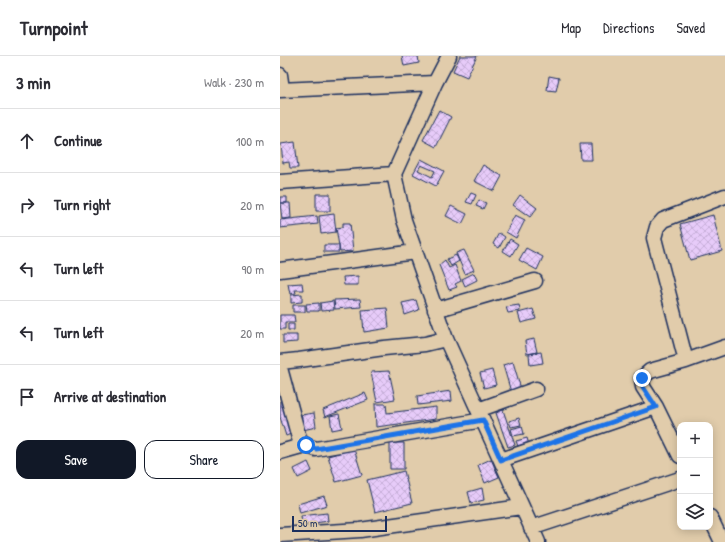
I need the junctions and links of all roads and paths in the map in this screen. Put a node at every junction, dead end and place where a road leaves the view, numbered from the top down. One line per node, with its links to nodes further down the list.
1 (450, 56): 3 (street)
2 (280, 75): 4 (street)
3 (435, 83): 4 (street); 5 (street)
4 (281, 89)
5 (394, 174): 6 (street); 8 (street)
6 (280, 182)
7 (725, 196): 14 (street)
8 (414, 252): 9 (street); 11 (street)
9 (280, 270)
10 (535, 281): 11 (street)
11 (435, 310): 12 (street)
12 (446, 339): 15 (street); 19 (street)
13 (725, 347): 14 (street)
14 (686, 361): 18 (street)
15 (280, 362)
16 (280, 368): 20 (street)
17 (536, 389): 19 (street)
18 (656, 407): 21 (street); 23 (street)
19 (481, 415): 20 (street); 23 (street)
20 (306, 445): 22 (street)
21 (677, 450)
22 (280, 452)
23 (501, 460): 25 (street)
24 (677, 480): 27 (street)
25 (522, 507): 27 (street); 28 (street)
26 (713, 523): 31 (street)
27 (531, 528): 30 (street)
28 (361, 536): 29 (street)
29 (283, 537)
30 (538, 542)
31 (722, 542)

